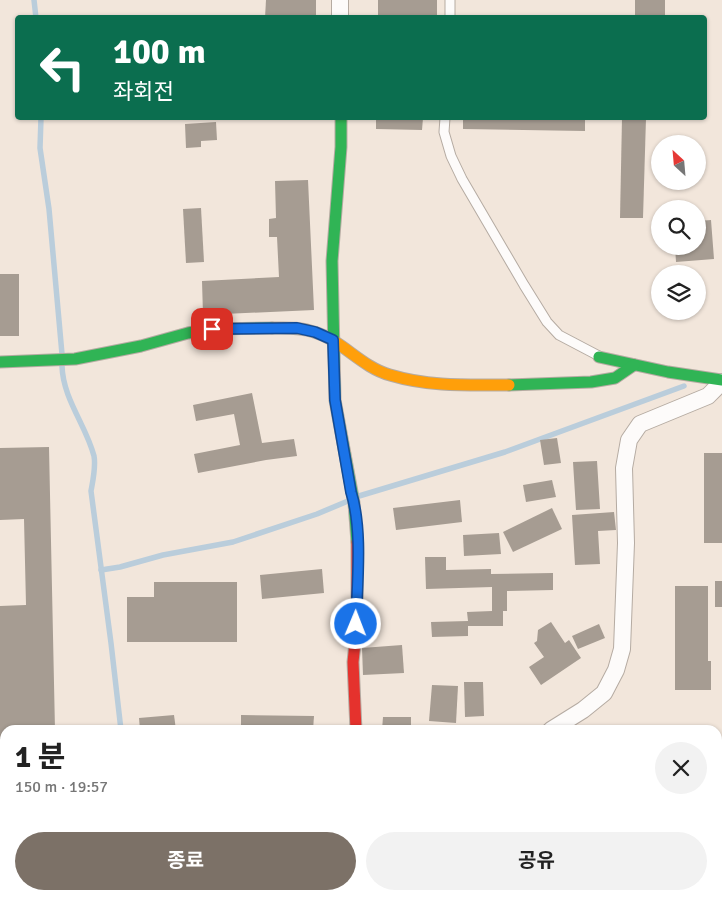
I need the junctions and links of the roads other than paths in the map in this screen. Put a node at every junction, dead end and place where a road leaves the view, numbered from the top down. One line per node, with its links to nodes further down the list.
1 (340, 0): 3 (street)
2 (450, 0): 4 (lane)
3 (340, 15)
4 (450, 15)
5 (341, 120): 7 (street)
6 (445, 120): 8 (lane)
7 (333, 340): 9 (street); 10 (street); 12 (street)
8 (599, 356): 10 (street)
9 (0, 362)
10 (634, 365): 11 (street)
11 (722, 381): 13 (street)
12 (356, 725)
13 (559, 725)

